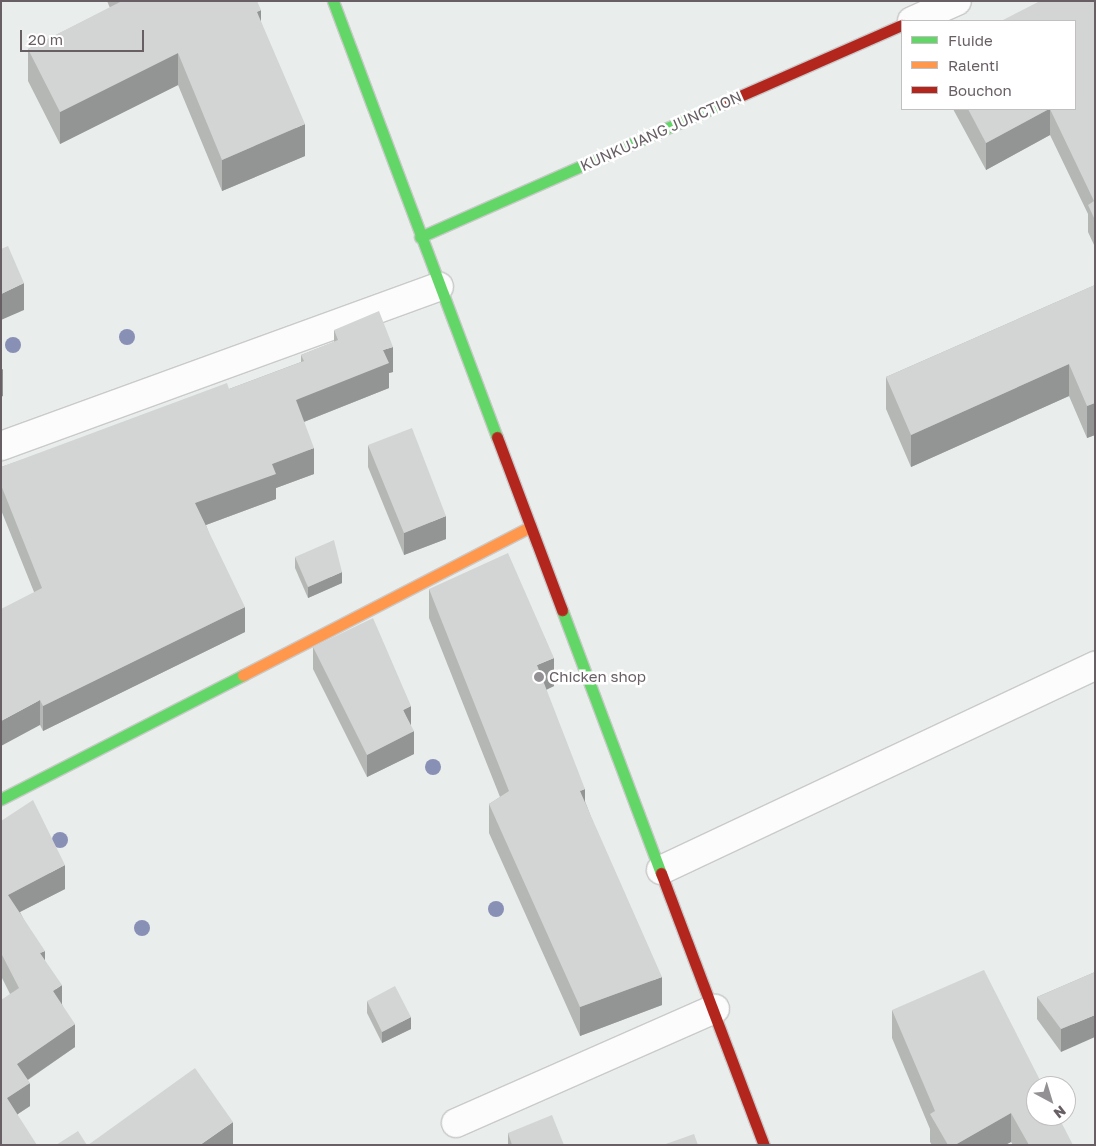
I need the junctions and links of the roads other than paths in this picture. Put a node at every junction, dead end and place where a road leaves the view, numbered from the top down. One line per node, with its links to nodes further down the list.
1 (333, 1): 5 (street)
2 (957, 1): 3 (street)
3 (914, 20)
4 (901, 25): 5 (street, KUNKUJANG JUNCTION)
5 (420, 237): 6 (street)
6 (439, 287): 7 (street); 8 (street)
7 (1, 446)
8 (530, 527): 10 (street); 11 (street)
9 (1095, 666): 11 (street)
10 (1, 799)
11 (661, 870): 12 (street)
12 (715, 1009): 13 (street); 14 (street)
13 (456, 1123)
14 (764, 1145)

